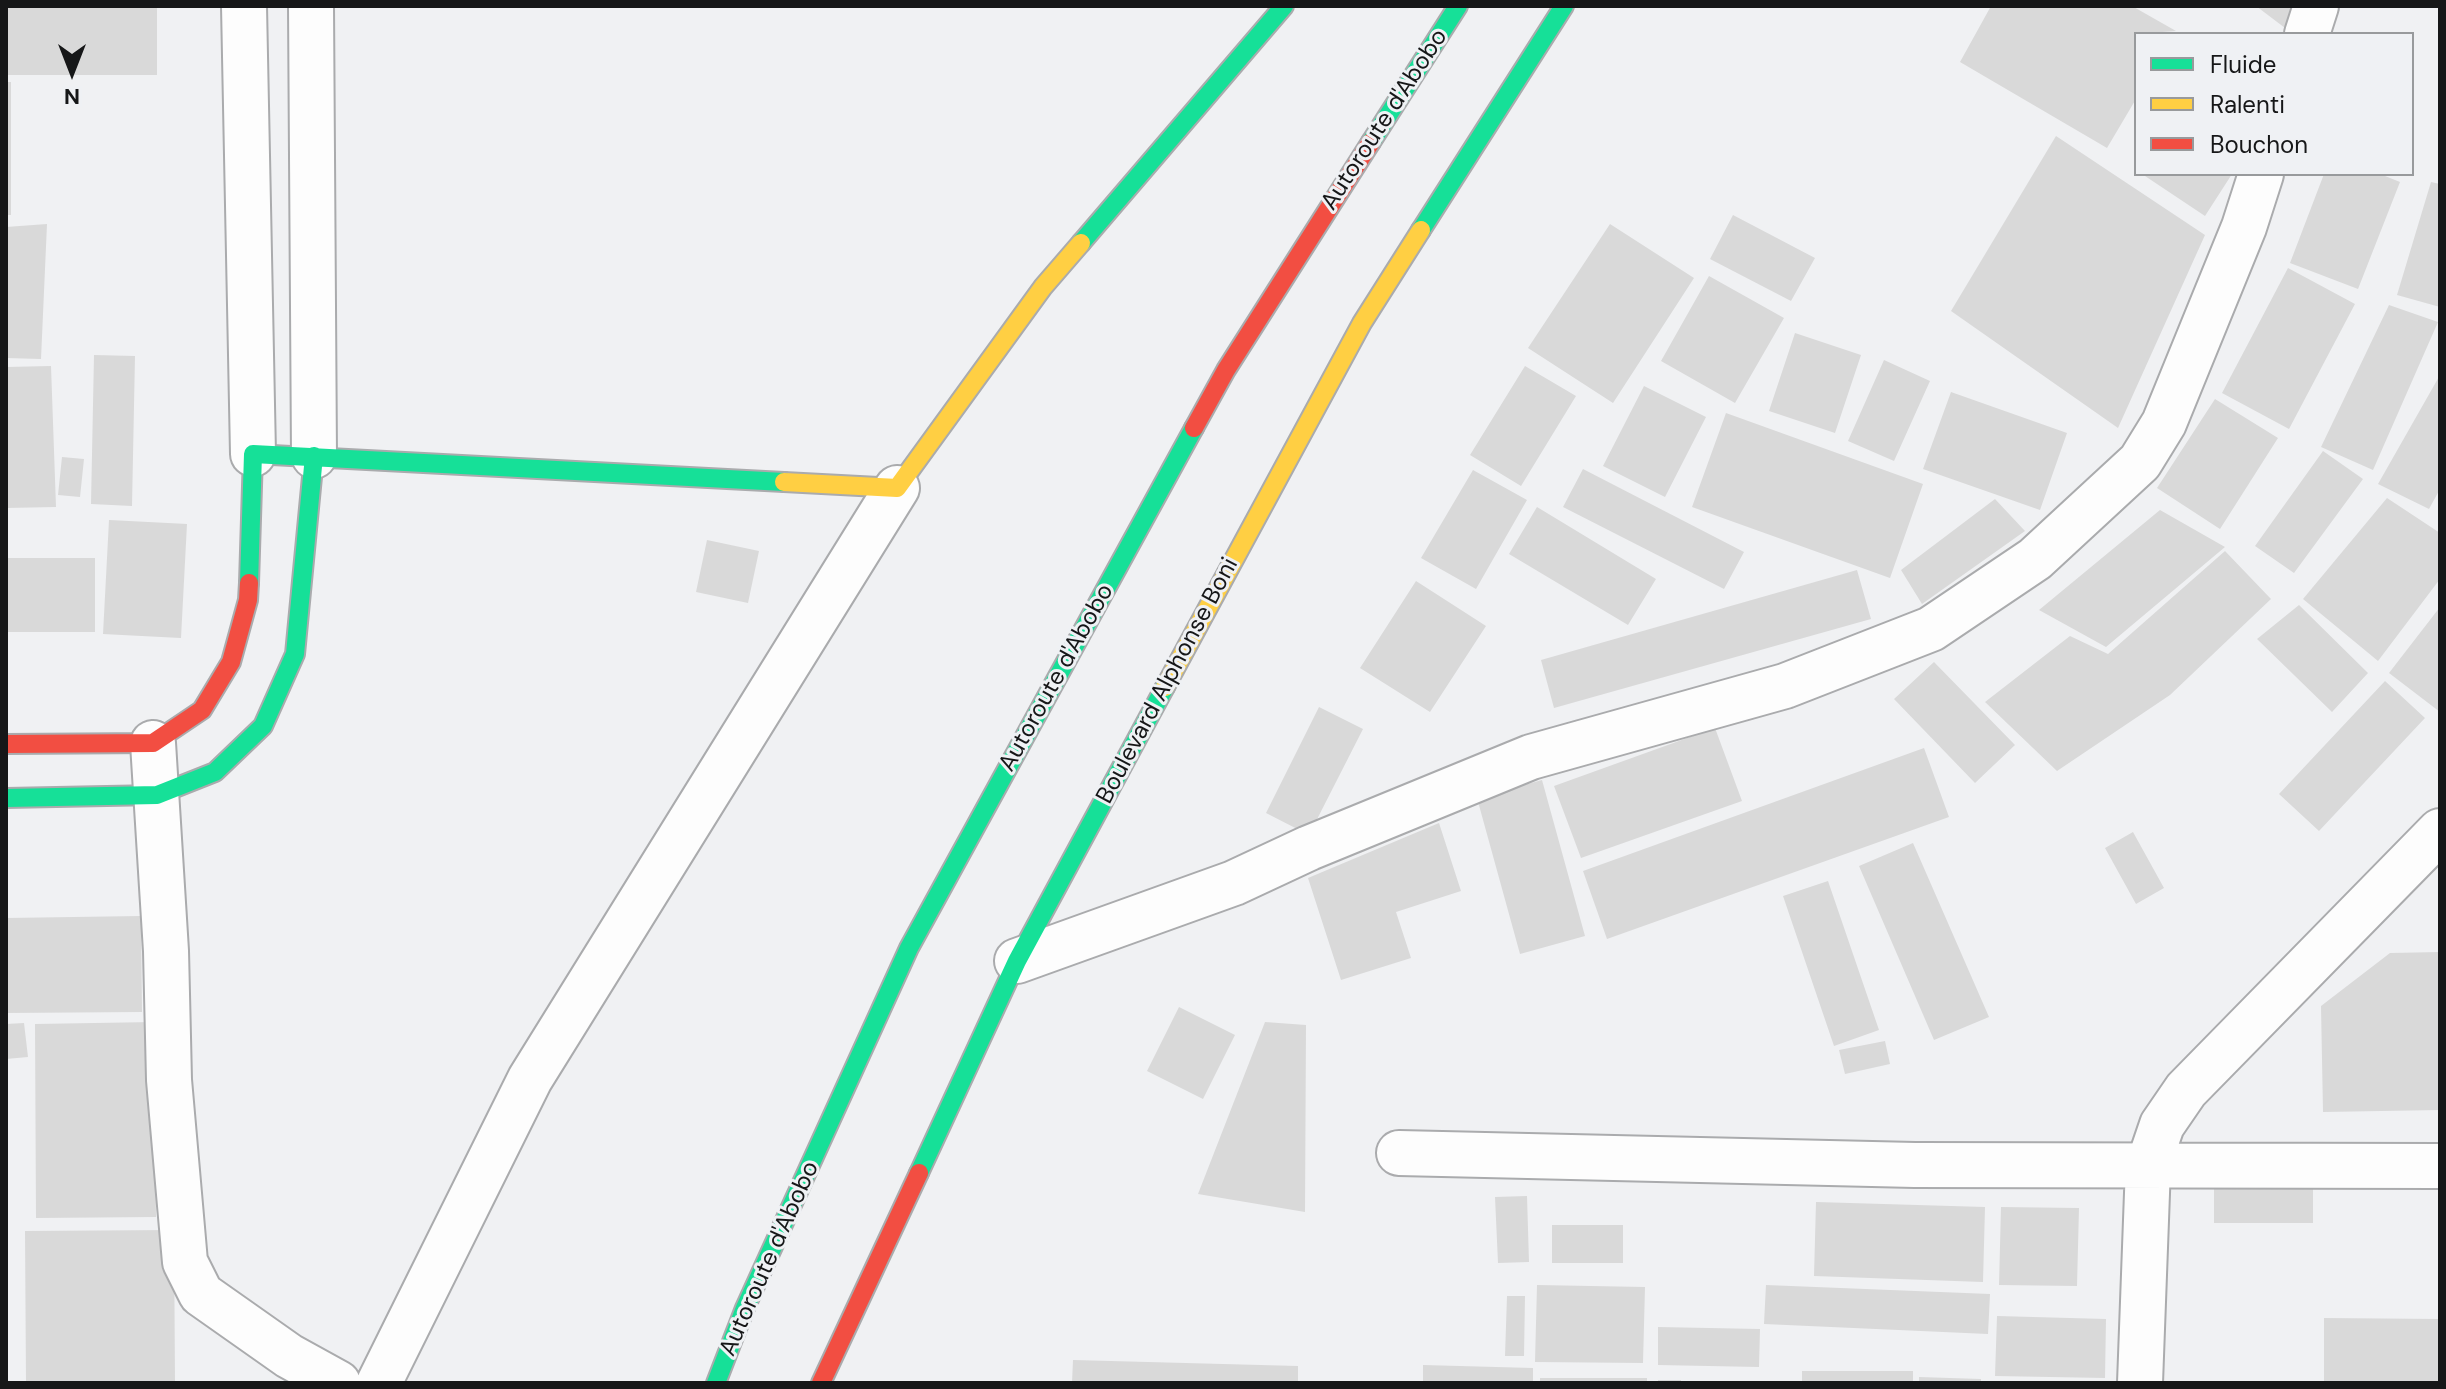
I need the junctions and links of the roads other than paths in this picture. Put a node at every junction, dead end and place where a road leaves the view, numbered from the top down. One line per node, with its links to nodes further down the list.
1 (244, 6): 9 (street)
2 (311, 6): 10 (street)
3 (1284, 6): 11 (main road)
4 (1458, 6): 23 (main road, Autoroute d'Abobo)
5 (1564, 6): 17 (main road, Boulevard Alphonse Boni)
6 (2316, 6): 7 (street)
7 (2308, 32)
8 (2260, 176): 17 (street)
9 (253, 454): 10 (main road); 12 (main road)
10 (314, 456): 11 (main road); 14 (main road)
11 (897, 488): 22 (street)
12 (153, 743): 13 (main road); 14 (street)
13 (6, 744)
14 (157, 795): 15 (main road); 21 (street)
15 (6, 798)
16 (2440, 831): 19 (street)
17 (1017, 961): 24 (main road, Boulevard Alphonse Boni)
18 (1399, 1153): 19 (street)
19 (2148, 1166): 20 (street); 25 (street)
20 (2440, 1166)
21 (338, 1383)
22 (379, 1383)
23 (716, 1383)
24 (821, 1383)
25 (2140, 1383)

